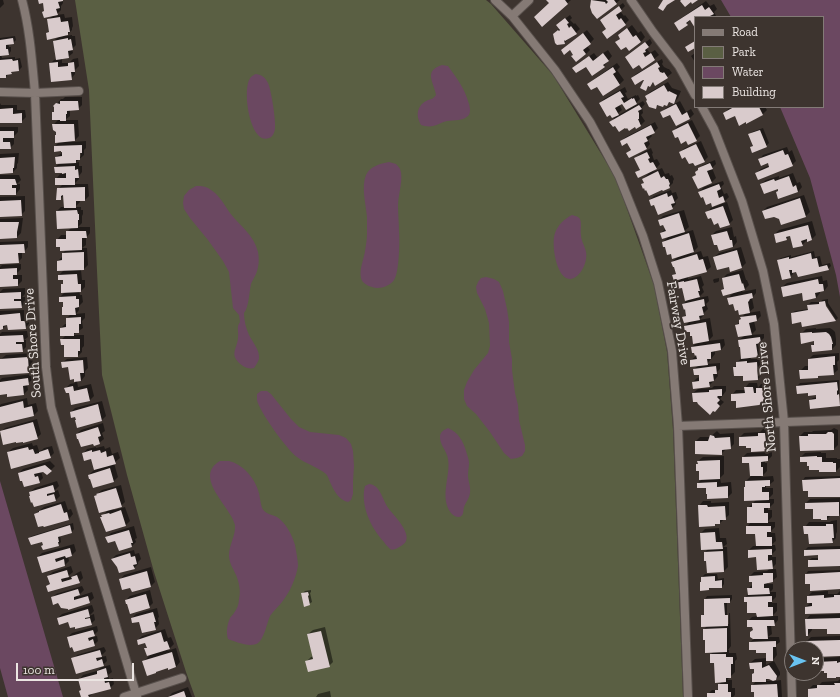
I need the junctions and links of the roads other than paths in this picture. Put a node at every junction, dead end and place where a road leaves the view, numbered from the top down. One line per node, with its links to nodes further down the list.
1 (22, 0): 8 (street, South Shore Drive)
2 (495, 0): 5 (street, Fairway Drive)
3 (529, 0): 5 (street)
4 (631, 0): 9 (street)
5 (512, 16): 13 (street, Fairway Drive)
6 (78, 91): 8 (street)
7 (0, 92): 8 (street)
8 (35, 93): 15 (street, South Shore Drive)
9 (694, 93)
10 (703, 108): 12 (street, North Shore Drive)
11 (840, 420): 12 (street)
12 (784, 422): 13 (street); 18 (street, North Shore Drive)
13 (678, 426): 17 (street, Fairway Drive)
14 (182, 678): 15 (street)
15 (136, 695): 16 (street)
16 (124, 697)
17 (688, 697)
18 (792, 697)

